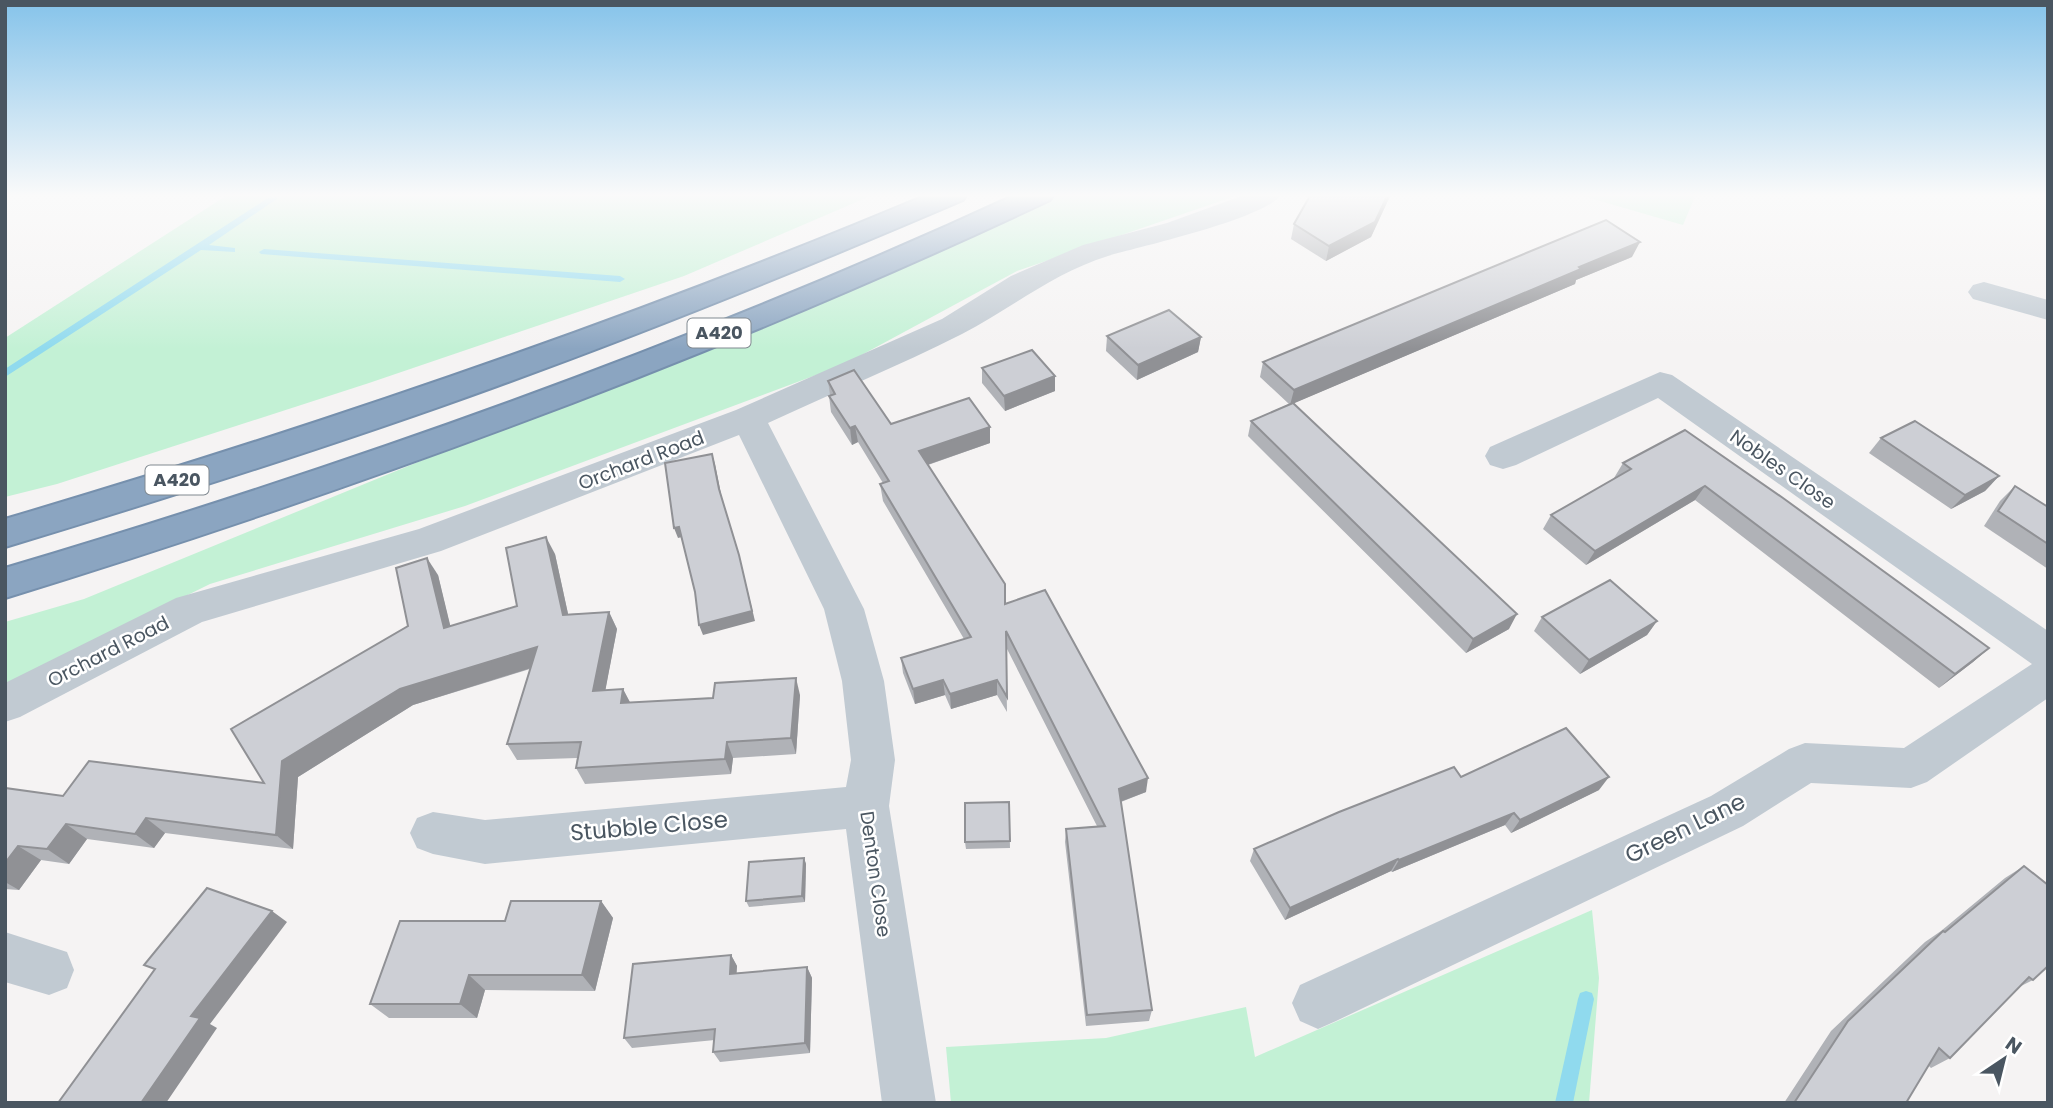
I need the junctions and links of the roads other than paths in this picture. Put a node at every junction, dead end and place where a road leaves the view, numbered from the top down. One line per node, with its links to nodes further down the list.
1 (829, 246): 8 (highway, A420)
2 (922, 246): 9 (highway, A420)
3 (1114, 246): 6 (street, Orchard Road)
4 (1984, 292): 5 (street)
5 (2048, 310)
6 (748, 418): 12 (street, Orchard Road); 13 (street, Denton Close)
7 (1503, 456): 10 (street, Nobles Close)
8 (5, 533)
9 (5, 583)
10 (2048, 653)
11 (2048, 675): 15 (street, Green Lane)
12 (5, 705)
13 (866, 806): 14 (street, Stubble Close); 16 (street, Denton Close)
14 (433, 832)
15 (1318, 1003)
16 (909, 1103)

